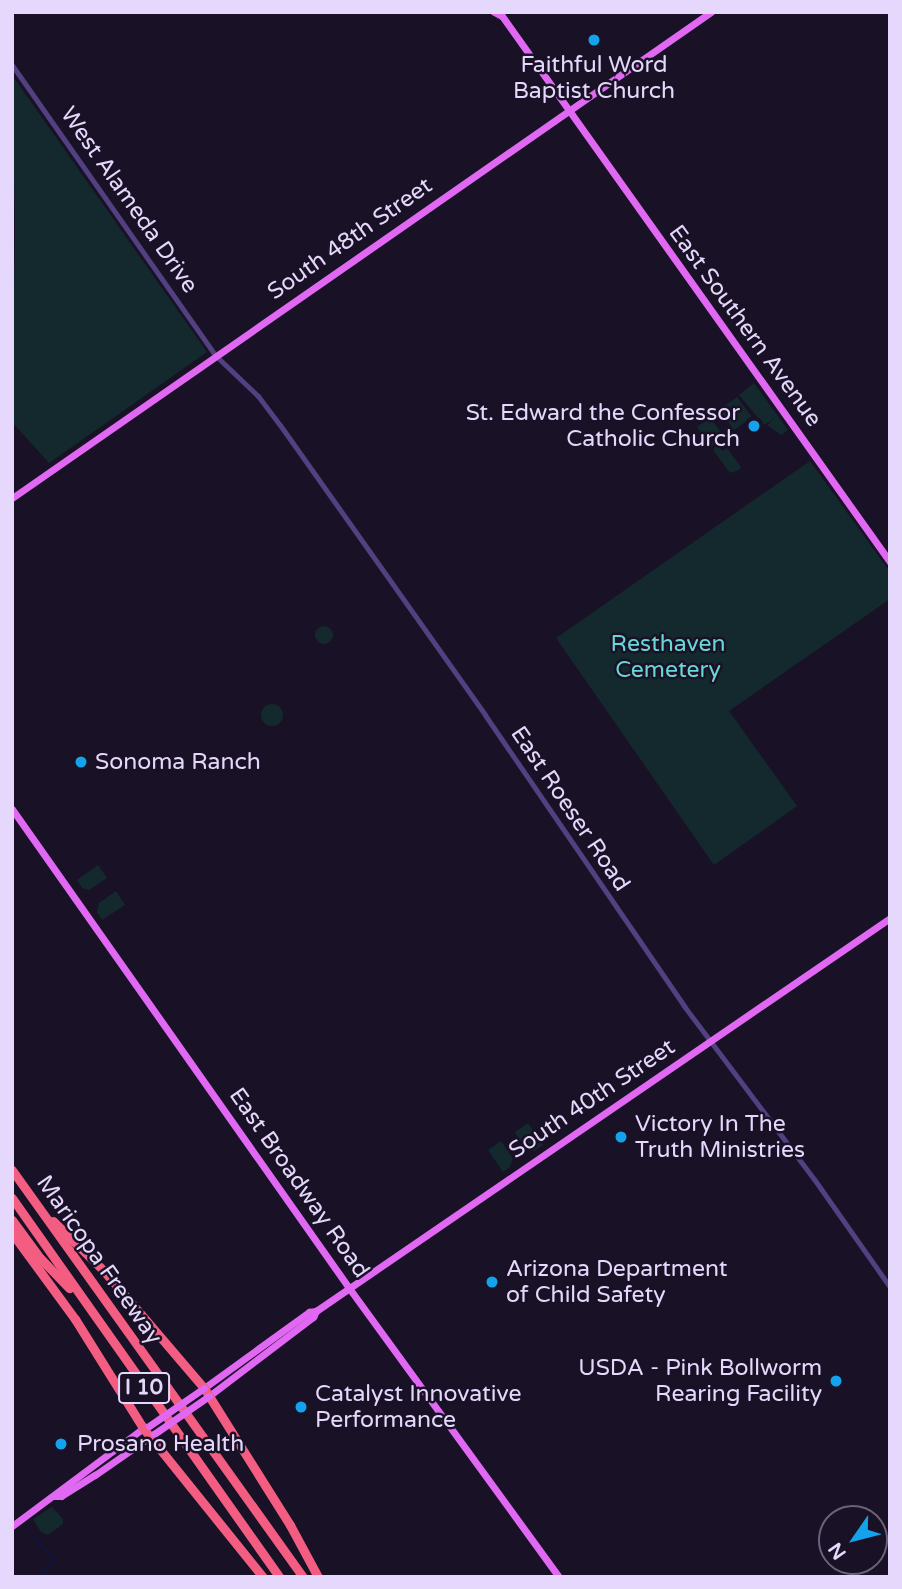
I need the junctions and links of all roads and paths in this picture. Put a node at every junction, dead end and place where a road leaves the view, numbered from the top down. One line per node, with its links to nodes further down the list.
1 (711, 12): 4 (main road, South 48th Street)
2 (500, 14): 4 (main road, East Southern Avenue)
3 (12, 65): 5 (street, West Alameda Drive)
4 (568, 111): 5 (main road, South 48th Street); 7 (main road, East Southern Avenue)
5 (216, 356): 6 (main road, South 48th Street); 10 (street, East Roeser Road)
6 (12, 498)
7 (890, 562)
8 (12, 808): 16 (main road, East Broadway Road)
9 (890, 918): 10 (main road, South 40th Street)
10 (711, 1041): 16 (main road, South 40th Street); 17 (street, East Roeser Road)
11 (12, 1170): 13 (highway, Maricopa Freeway / I 10)
12 (12, 1198): 18 (highway, Maricopa Freeway / I 10)
13 (35, 1203): 19 (highway); 26 (highway, Maricopa Freeway / I 10)
14 (12, 1220): 18 (highway)
15 (12, 1233): 20 (highway)
16 (349, 1287): 19 (main road, South 40th Street); 28 (main road, East Broadway Road)
17 (890, 1287)
18 (97, 1321): 25 (highway, Maricopa Freeway / I 10)
19 (206, 1392): 20 (main road, South 40th Street, bridge); 21 (main road, South 40th Street, bridge); 27 (highway)
20 (146, 1427): 21 (highway); 22 (main road, South 40th Street)
21 (152, 1435): 22 (main road, South 40th Street); 24 (highway)
22 (54, 1496): 23 (main road, South 40th Street)
23 (12, 1526)
24 (263, 1577)
25 (279, 1577)
26 (303, 1577)
27 (318, 1577)
28 (559, 1577)

